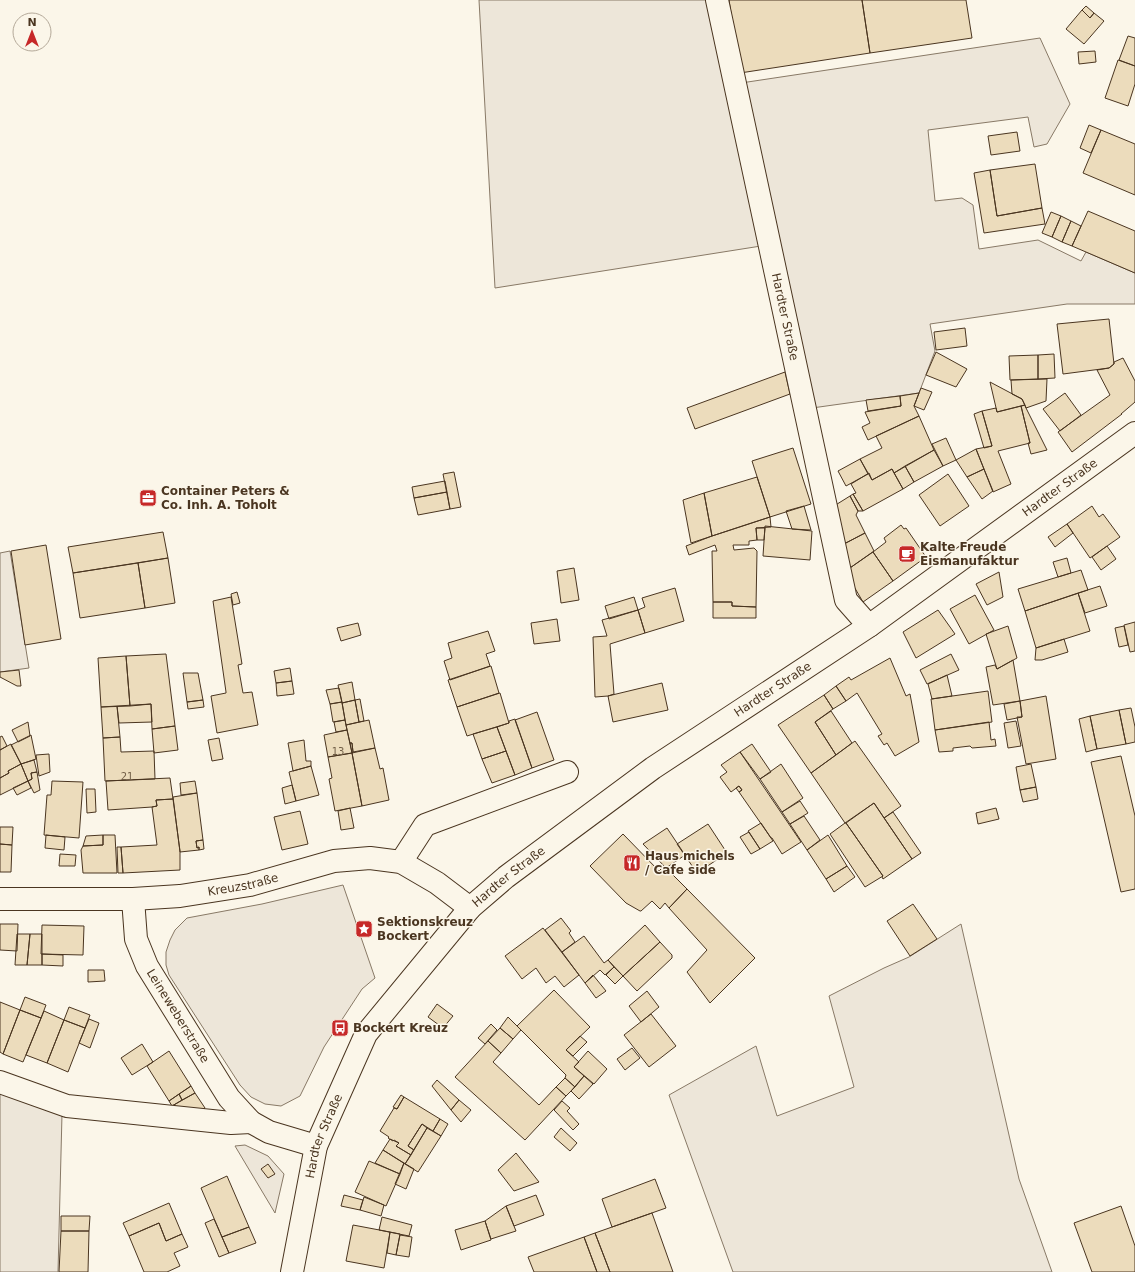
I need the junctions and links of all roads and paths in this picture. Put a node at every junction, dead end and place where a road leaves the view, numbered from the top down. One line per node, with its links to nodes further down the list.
1 (716, 0): 3 (street, Hardter Straße)
2 (1135, 433): 3 (street, Hardter Straße)
3 (869, 626): 8 (street, Hardter Straße)
4 (567, 772): 5 (street)
5 (401, 862): 7 (street, Kreuzstraße); 8 (street, Kreuzstraße)
6 (0, 898): 7 (street, Kreuzstraße)
7 (133, 899): 10 (street, Leineweberstraße)
8 (470, 908): 11 (street, Hardter Straße)
9 (0, 1082): 10 (street)
10 (251, 1122): 11 (street, Leineweberstraße)
11 (316, 1146): 12 (street, Hardter Straße)
12 (292, 1272)

